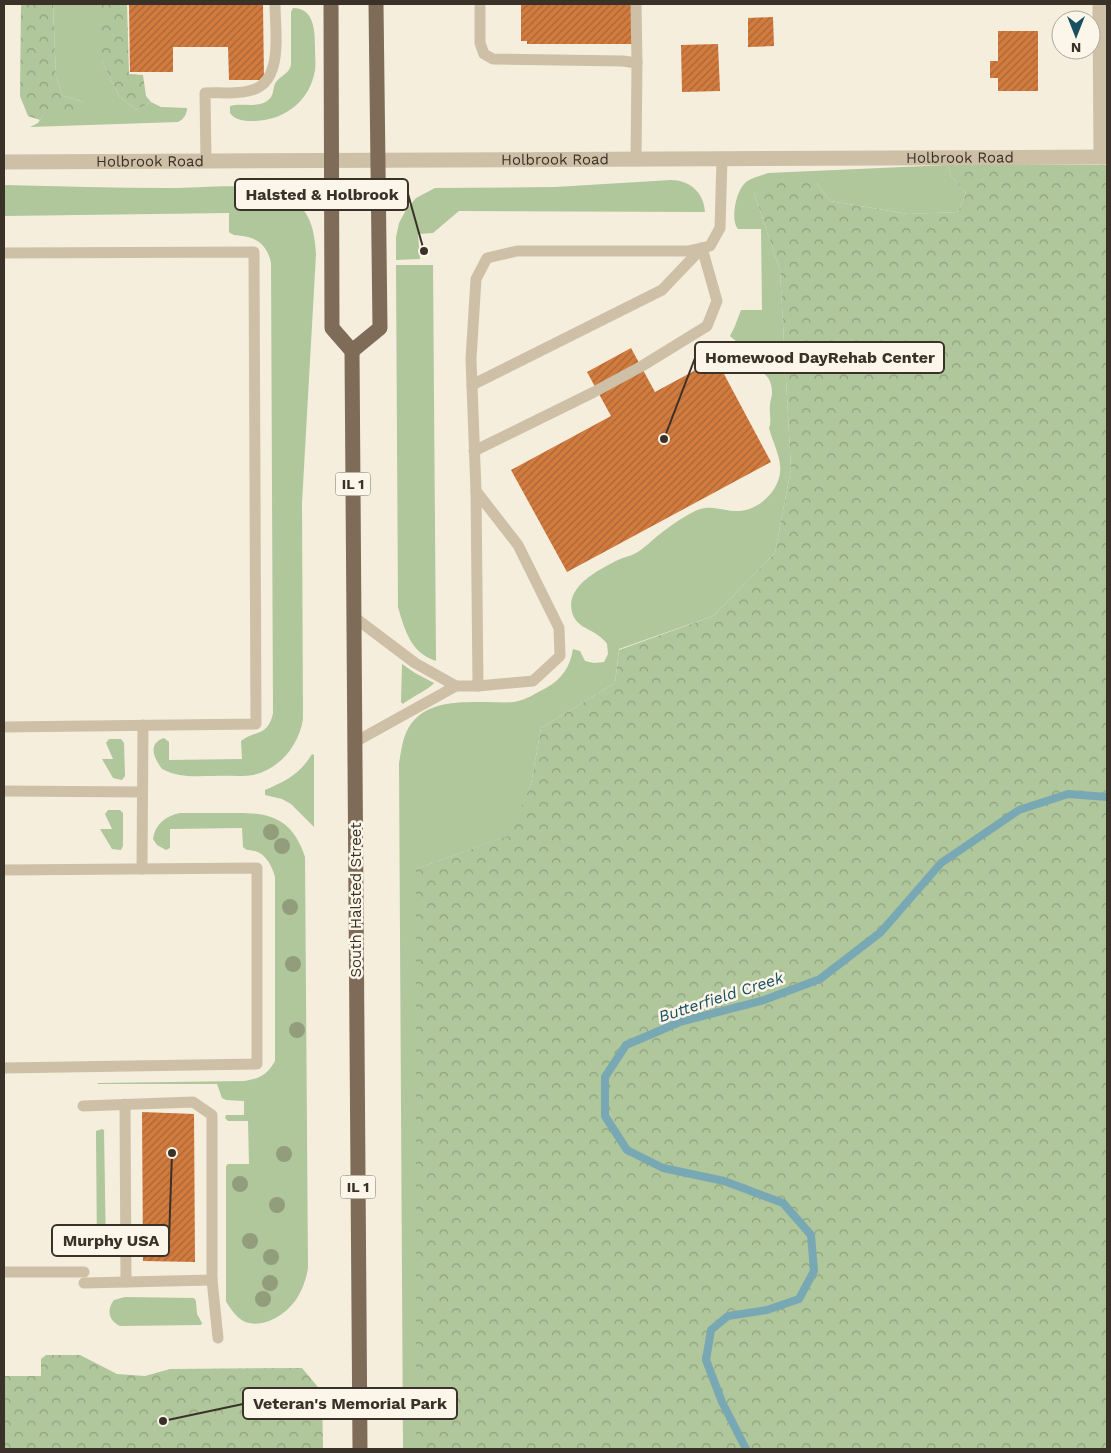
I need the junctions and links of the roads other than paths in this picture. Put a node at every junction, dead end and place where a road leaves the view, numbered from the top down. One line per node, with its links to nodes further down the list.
1 (275, 4): 13 (lane)
2 (330, 4): 11 (main road)
3 (376, 4): 12 (main road)
4 (480, 4): 7 (lane)
5 (636, 4): 7 (lane)
6 (1100, 4): 8 (street)
7 (637, 63): 9 (lane)
8 (1104, 157): 10 (street, Holbrook Road)
9 (636, 159): 10 (street, Holbrook Road); 12 (street, Holbrook Road)
10 (722, 159): 15 (lane)
11 (331, 160): 12 (street, Holbrook Road); 13 (street, Holbrook Road); 17 (main road)
12 (379, 160): 17 (main road)
13 (206, 161): 14 (street, Holbrook Road)
14 (4, 162)
15 (702, 248): 18 (lane); 18 (lane); 19 (lane)
16 (4, 253): 24 (lane)
17 (352, 351): 21 (main road, South Halsted Street / IL 1)
18 (472, 385): 19 (lane)
19 (474, 451): 20 (lane)
20 (476, 491): 23 (lane); 23 (lane)
21 (354, 617): 22 (lane); 26 (main road, South Halsted Street / IL 1)
22 (456, 686): 23 (lane); 26 (lane)
23 (478, 686)
24 (143, 725): 25 (lane); 28 (lane)
25 (4, 726)
26 (355, 742): 38 (main road, South Halsted Street / IL 1)
27 (4, 791): 28 (lane)
28 (142, 792): 29 (lane)
29 (142, 869): 30 (lane); 31 (lane)
30 (4, 870)
31 (4, 1068)
32 (125, 1104): 33 (lane); 35 (lane); 36 (lane)
33 (83, 1106)
34 (4, 1272): 36 (lane)
35 (212, 1280): 36 (lane); 37 (lane)
36 (126, 1282)
37 (218, 1338)
38 (360, 1449)

